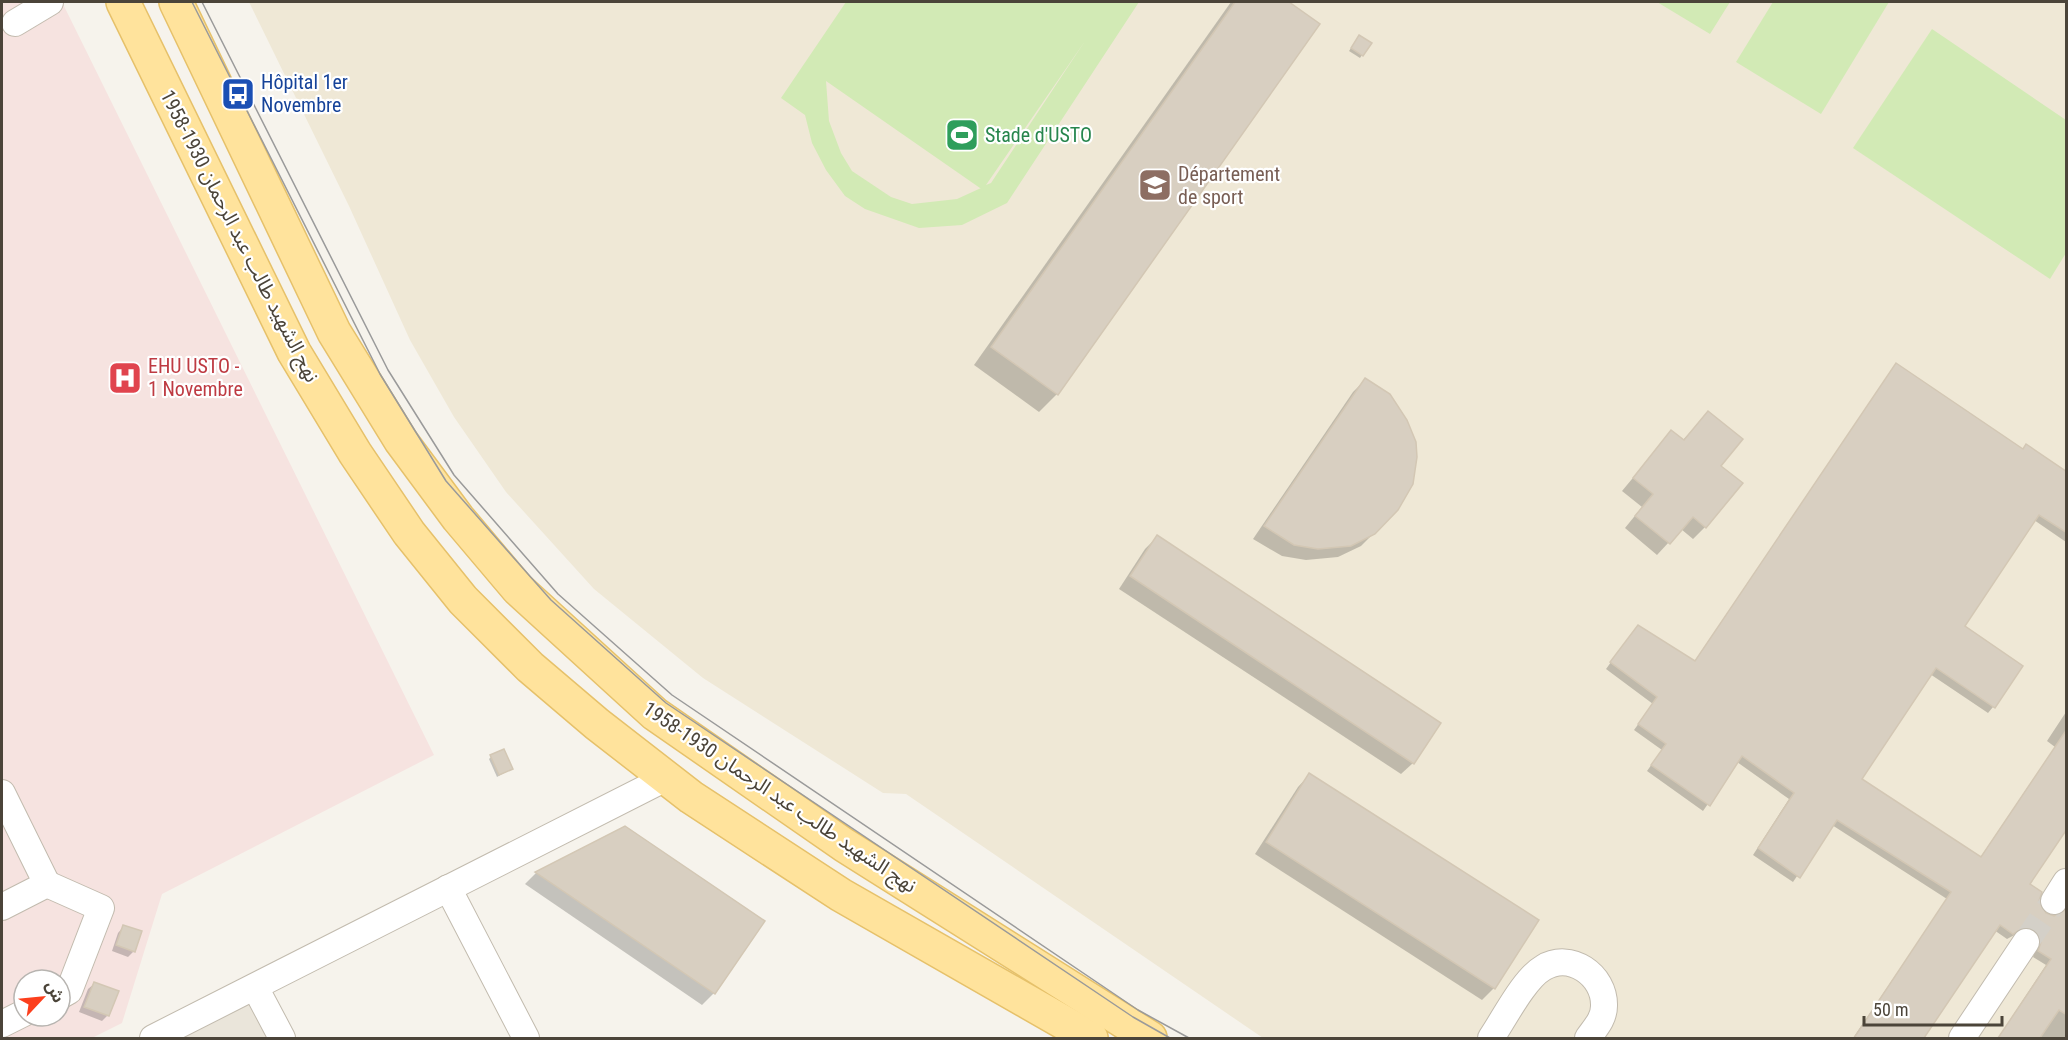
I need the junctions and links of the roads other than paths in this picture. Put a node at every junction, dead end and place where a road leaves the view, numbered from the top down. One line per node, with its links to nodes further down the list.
1 (50, 2): 4 (street)
2 (123, 2): 5 (main road, نهج الشهيد طالب عبد الرحمان 1930-1958)
3 (176, 2): 17 (main road, نهج الشهيد طالب عبد الرحمان 1930-1958)
4 (15, 23)
5 (666, 778): 8 (street); 13 (main road, نهج الشهيد طالب عبد الرحمان 1930-1958)
6 (2, 793): 7 (street)
7 (47, 884): 9 (street); 11 (street)
8 (448, 888): 12 (street); 16 (street)
9 (2, 907)
10 (2026, 942): 20 (street)
11 (72, 983)
12 (255, 987): 14 (street); 15 (street)
13 (1072, 1033)
14 (153, 1038)
15 (282, 1038)
16 (526, 1038)
17 (1150, 1038)
18 (1491, 1038): 19 (street)
19 (1588, 1038)
20 (1962, 1038)

